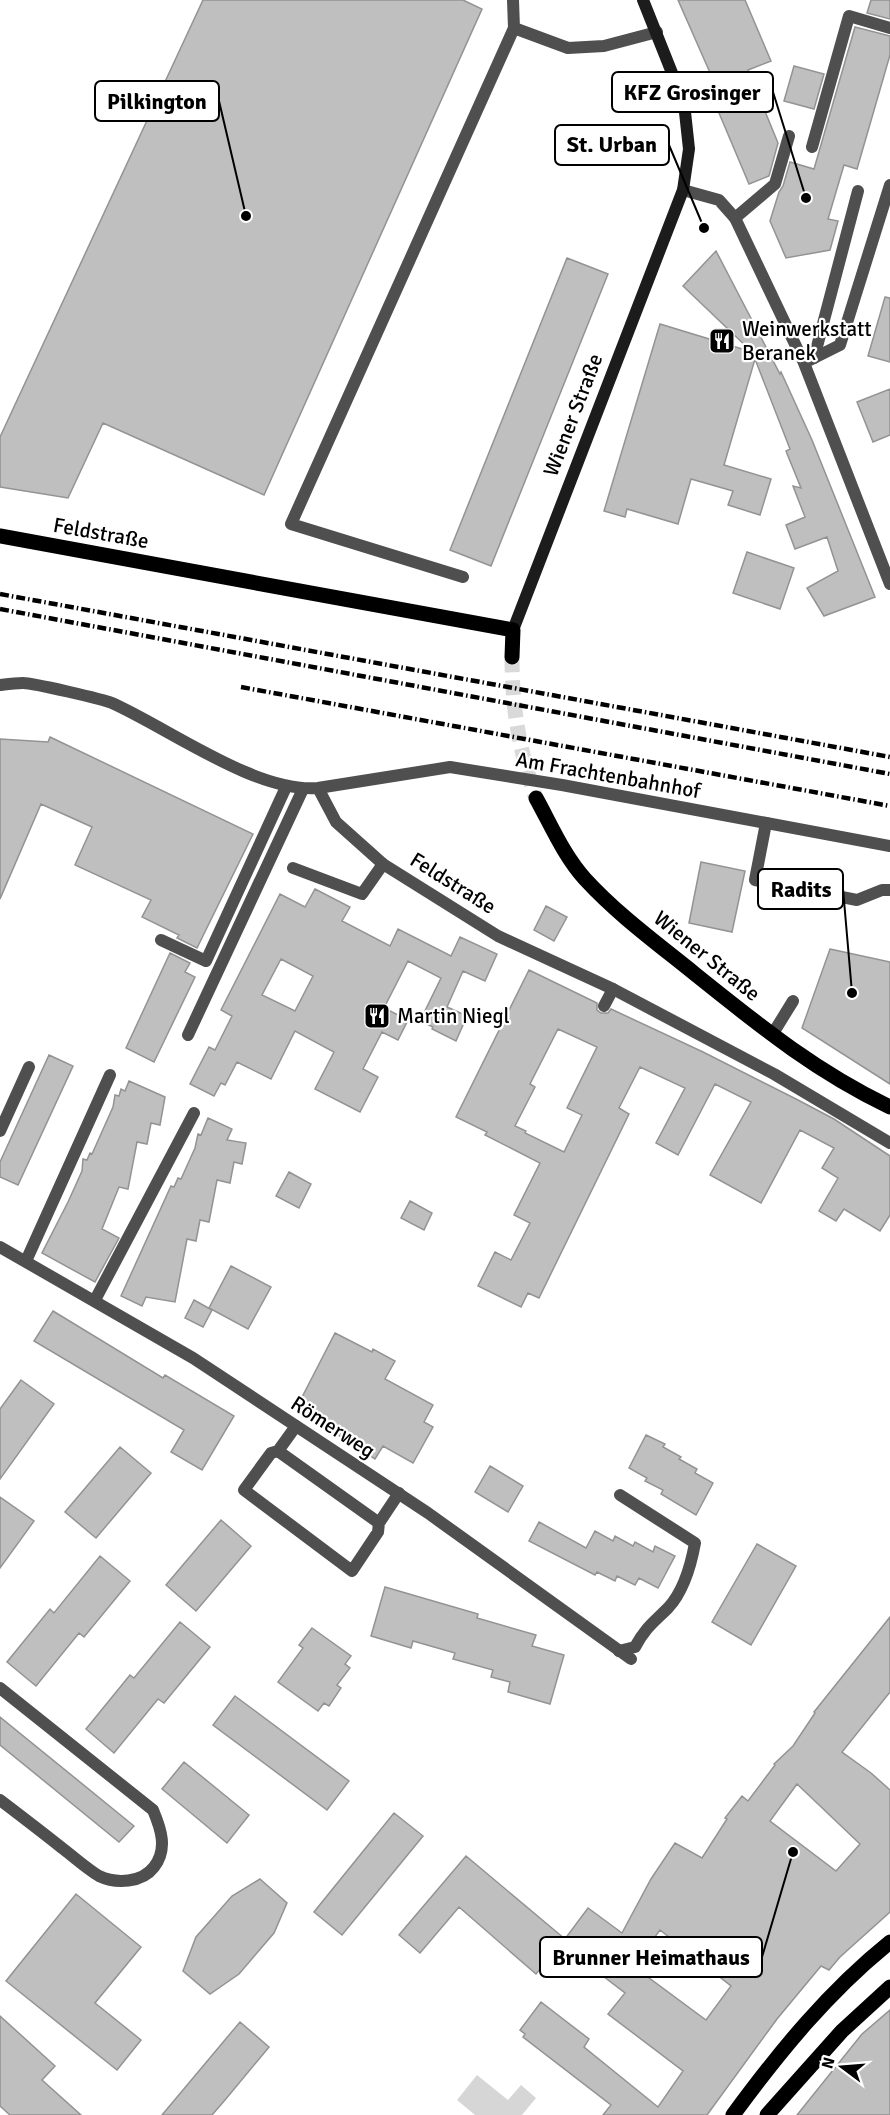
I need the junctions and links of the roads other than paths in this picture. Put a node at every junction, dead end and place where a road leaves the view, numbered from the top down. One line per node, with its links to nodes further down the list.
1 (513, 0): 3 (street)
2 (643, 0): 5 (main road, Wiener Straße)
3 (514, 28): 5 (street); 14 (street)
4 (890, 28): 7 (street)
5 (657, 32): 9 (main road, Wiener Straße)
6 (789, 136): 11 (street)
7 (812, 147)
8 (890, 185): 12 (street)
9 (683, 190): 11 (street); 16 (main road, Wiener Straße)
10 (858, 191): 12 (street)
11 (735, 218): 12 (street)
12 (809, 361): 15 (street)
13 (0, 536): 16 (main road, Feldstraße)
14 (463, 577)
15 (890, 584)
16 (513, 630): 17 (main road, Wiener Straße)
17 (512, 657)
18 (0, 685): 19 (street)
19 (286, 787): 21 (street); 28 (street)
20 (318, 788): 21 (street); 23 (street, Am Frachtenbahnhof); 25 (street, Feldstraße)
21 (303, 789): 32 (street)
22 (536, 798): 33 (main road, Wiener Straße)
23 (766, 823): 24 (street, Am Frachtenbahnhof); 27 (street)
24 (890, 846)
25 (383, 864): 26 (street); 29 (street, Feldstraße)
26 (293, 868)
27 (890, 890)
28 (161, 940)
29 (613, 989): 31 (street); 39 (street, Feldstraße)
30 (793, 1001): 33 (street)
31 (604, 1006)
32 (188, 1035)
33 (772, 1035): 36 (main road, Wiener Straße)
34 (29, 1067): 38 (street)
35 (110, 1075): 41 (street)
36 (890, 1107)
37 (194, 1113): 42 (street)
38 (0, 1131)
39 (890, 1143)
40 (0, 1247): 41 (street, Römerweg)
41 (26, 1261): 42 (street, Römerweg)
42 (94, 1300): 43 (street, Römerweg)
43 (296, 1426): 44 (street); 45 (street, Römerweg)
44 (278, 1451): 47 (street); 47 (street)
45 (399, 1493): 47 (street); 48 (street, Römerweg)
46 (620, 1495): 48 (street)
47 (379, 1523)
48 (619, 1651): 49 (street, Römerweg)
49 (631, 1659)
50 (0, 1688): 51 (street)
51 (0, 1800)
52 (890, 1941): 54 (main road)
53 (890, 1987): 55 (main road)
54 (752, 2090): 55 (main road); 56 (main road)
55 (771, 2111)
56 (733, 2115)

